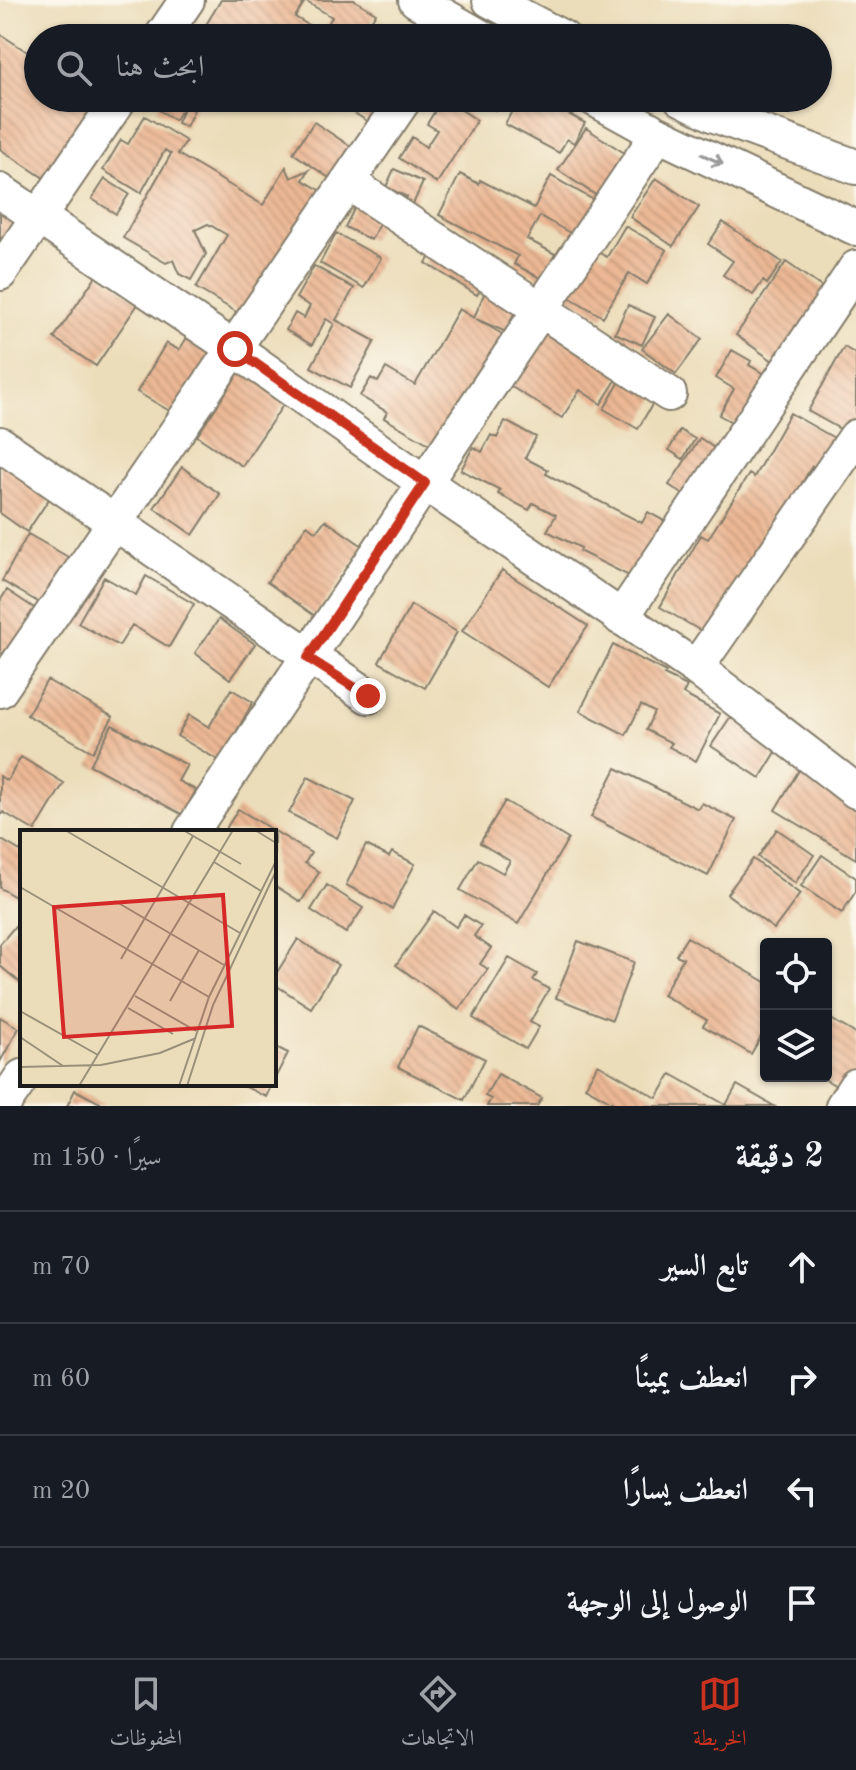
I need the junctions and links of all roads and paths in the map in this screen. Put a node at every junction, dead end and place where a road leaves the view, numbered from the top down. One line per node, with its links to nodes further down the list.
1 (187, 0): 4 (street)
2 (416, 0): 5 (street)
3 (490, 0): 6 (street)
4 (171, 24)
5 (449, 24)
6 (536, 24)
7 (110, 112): 15 (street)
8 (396, 112): 13 (street)
9 (618, 112): 11 (street)
10 (709, 112): 12 (street)
11 (658, 134): 16 (street, one-way to 16); 19 (street)
12 (856, 167)
13 (349, 183): 19 (street); 20 (street)
14 (0, 191): 15 (street)
15 (38, 217): 18 (street); 20 (street)
16 (856, 228)
17 (856, 268): 26 (street)
18 (0, 273)
19 (542, 310): 21 (street); 24 (street)
20 (235, 349): 24 (street); 25 (street)
21 (669, 394)
22 (856, 437): 28 (street)
23 (0, 444): 25 (street)
24 (425, 483): 26 (street); 27 (street)
25 (115, 523): 27 (street); 29 (street)
26 (621, 618): 28 (street)
27 (308, 658): 30 (street); 32 (street)
28 (696, 668): 31 (street)
29 (0, 690)
30 (368, 696)
31 (856, 791)
32 (192, 830)
33 (20, 1080): 35 (street)
34 (856, 1086): 36 (street)
35 (2, 1106)
36 (843, 1106)

